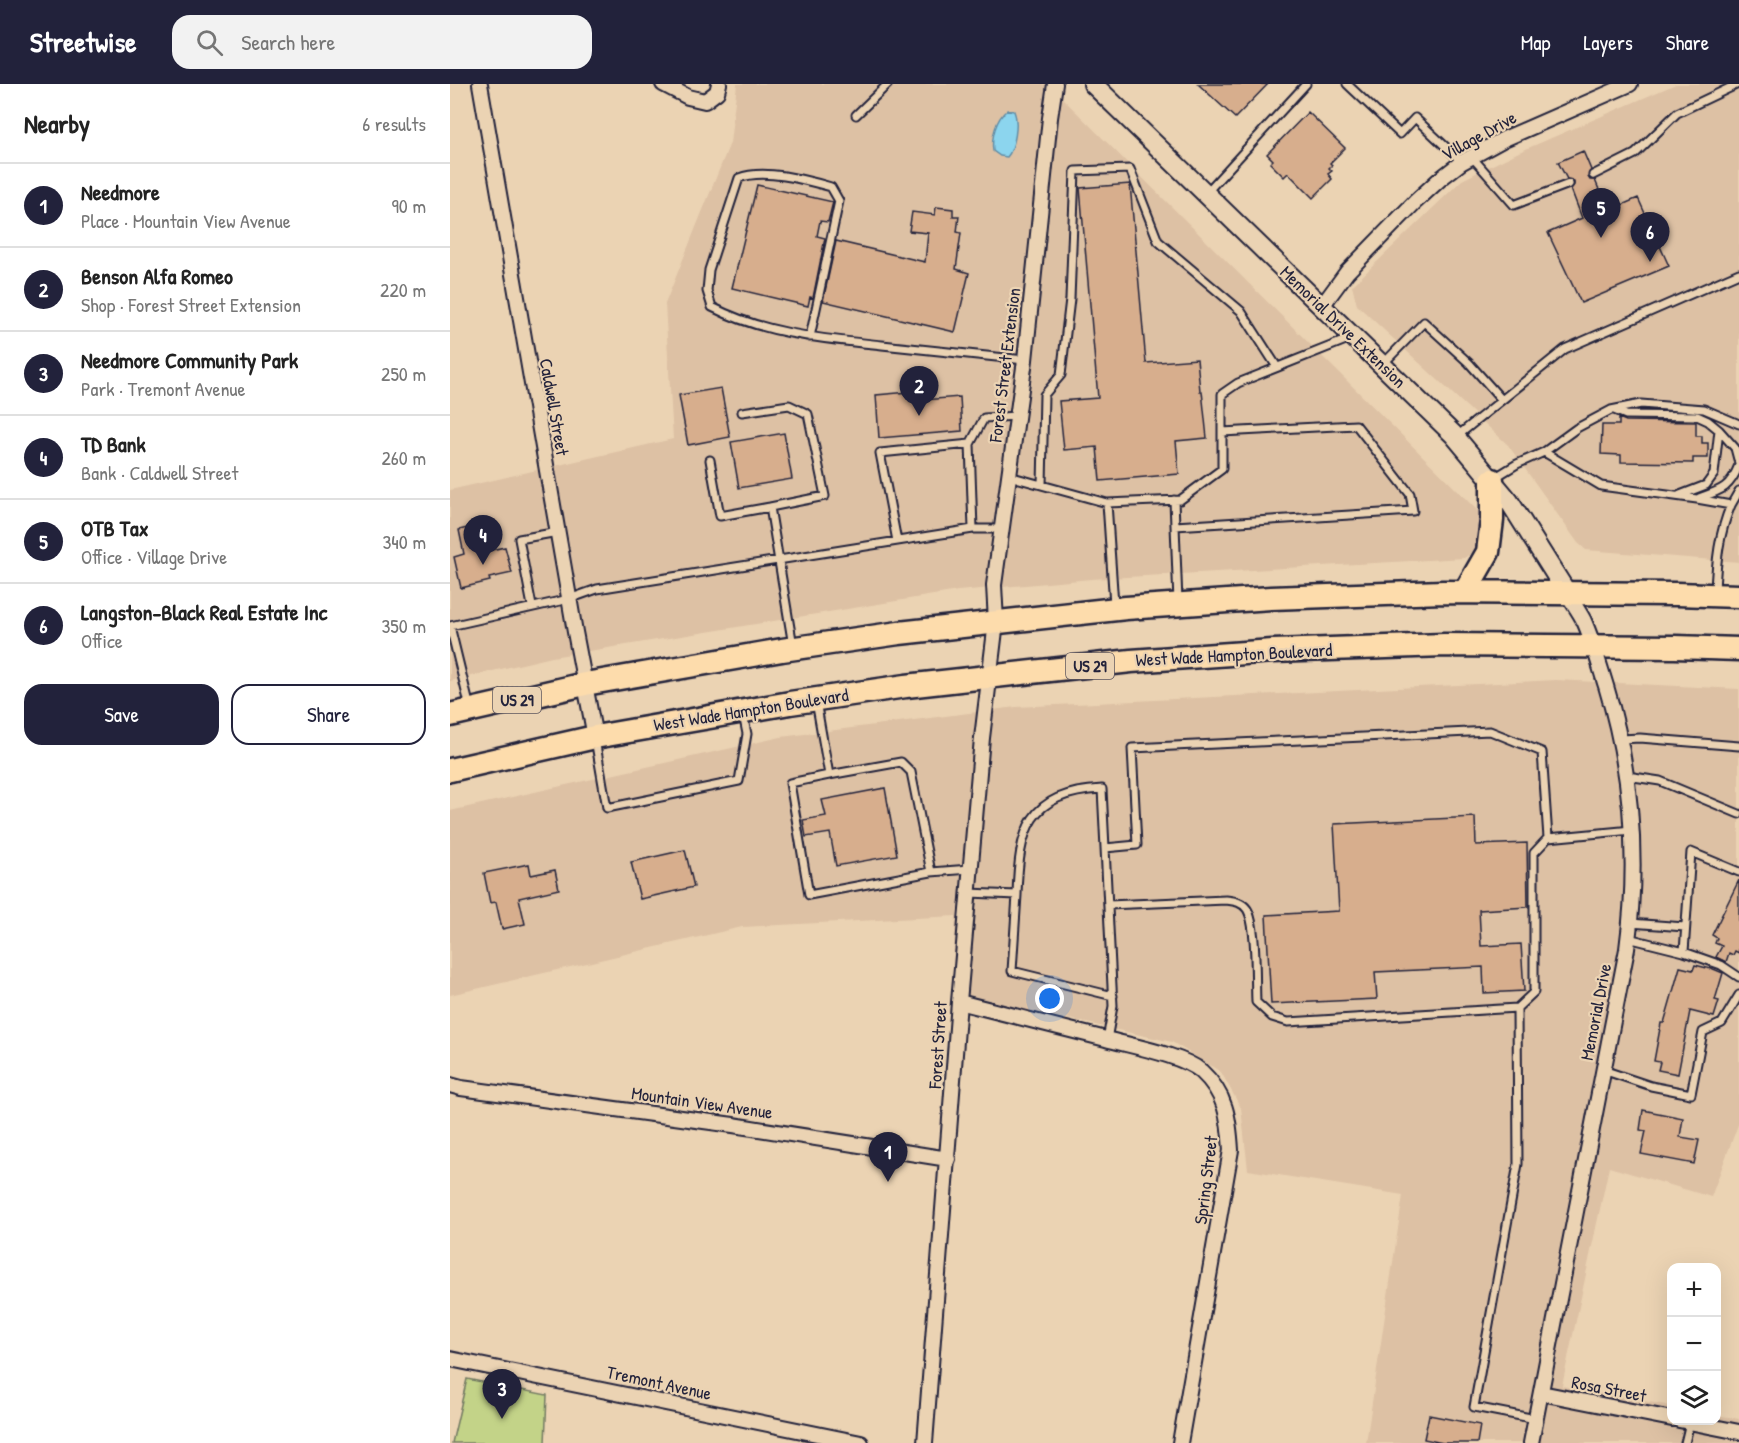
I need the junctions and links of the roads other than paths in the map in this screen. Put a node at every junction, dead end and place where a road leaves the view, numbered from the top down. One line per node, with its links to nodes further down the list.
1 (480, 84): 48 (street, Caldwell Street)
2 (663, 84): 3 (street)
3 (719, 84)
4 (888, 84): 11 (lane)
5 (1055, 84): 20 (street, Forest Street Extension)
6 (1093, 84): 15 (street, Memorial Drive Extension)
7 (1306, 84): 15 (lane)
8 (1347, 84): 12 (lane)
9 (1630, 84): 12 (street, Village Drive)
10 (1738, 84): 13 (lane)
11 (856, 115)
12 (1467, 160): 14 (lane); 17 (street, Village Drive)
13 (1593, 175)
14 (1569, 184)
15 (1206, 193): 17 (street, Memorial Drive Extension)
16 (1739, 273): 23 (lane)
17 (1322, 306): 19 (street, Memorial Drive Extension)
18 (810, 337): 18 (lane); 20 (lane)
19 (1353, 337): 21 (street, Memorial Drive Extension); 22 (lane)
20 (1025, 360): 26 (street, Forest Street Extension)
21 (1382, 365): 23 (lane); 30 (street, Memorial Drive Extension)
22 (1277, 367): 29 (lane); 37 (lane)
23 (1502, 400): 30 (lane)
24 (1611, 410): 27 (lane); 28 (lane); 32 (lane)
25 (742, 411): 44 (lane)
26 (1017, 416): 31 (lane); 35 (street, Forest Street Extension)
27 (1739, 424)
28 (1719, 430): 34 (lane); 39 (lane)
29 (1222, 432): 41 (lane); 45 (lane)
30 (1455, 437): 36 (street, Memorial Drive Extension)
31 (970, 444): 46 (lane); 49 (lane)
32 (1544, 452): 36 (lane); 39 (lane)
33 (710, 460): 44 (lane)
34 (1739, 464): 40 (lane)
35 (1009, 476): 37 (lane); 47 (street, Forest Street Extension)
36 (1492, 480): 51 (main road); 52 (street, Memorial Drive Extension)
37 (1042, 485): 42 (lane)
38 (1739, 491): 43 (lane)
39 (1678, 496): 40 (lane)
40 (1697, 499): 43 (lane)
41 (1174, 500): 42 (lane); 45 (lane)
42 (1107, 503): 58 (lane)
43 (1731, 505): 53 (lane)
44 (770, 507): 50 (lane)
45 (1175, 526): 56 (lane)
46 (973, 529): 47 (lane); 49 (lane)
47 (1001, 529): 59 (street, Forest Street Extension)
48 (558, 532): 55 (street, Caldwell Street); 57 (lane)
49 (897, 541): 50 (lane)
50 (780, 560): 55 (lane); 61 (lane)
51 (1465, 592): 52 (main road, US 29); 56 (main road, US 29)
52 (1567, 593): 53 (main road, US 29); 60 (street, Memorial Drive)
53 (1714, 595): 54 (main road, US 29)
54 (1739, 596)
55 (569, 599): 57 (lane); 65 (street, Caldwell Street)
56 (1178, 605): 58 (main road, US 29)
57 (532, 606): 68 (lane)
58 (1115, 609): 59 (main road, US 29)
59 (996, 622): 61 (main road, US 29); 62 (street, Forest Street Extension)
60 (1592, 647): 63 (main road, West Wade Hampton Boulevard / US 29); 64 (main road, West Wade Hampton Boulevard / US 29); 70 (street, Memorial Drive)
61 (793, 648): 65 (main road, US 29)
62 (993, 650): 64 (street, Forest Street)
63 (1739, 650)
64 (989, 676): 66 (main road, West Wade Hampton Boulevard / US 29); 79 (street, Forest Street)
65 (585, 684): 68 (main road, US 29); 69 (street, Caldwell Street)
66 (816, 699): 67 (main road, West Wade Hampton Boulevard / US 29); 73 (lane)
67 (742, 711): 69 (main road, West Wade Hampton Boulevard / US 29); 69 (lane)
68 (460, 713)
69 (595, 737): 72 (main road, West Wade Hampton Boulevard / US 29)
70 (1621, 739): 71 (lane); 74 (street, Memorial Drive)
71 (1739, 746)
72 (450, 770)
73 (829, 775): 80 (lane); 80 (lane)
74 (1627, 776): 75 (lane); 76 (street, Memorial Drive)
75 (1739, 814)
76 (1633, 830): 77 (lane); 85 (street, Memorial Drive)
77 (1548, 838): 78 (lane); 93 (lane)
78 (1105, 848): 83 (lane); 84 (lane)
79 (971, 869): 80 (lane); 82 (street, Forest Street)
80 (931, 872)
81 (1739, 872): 86 (lane)
82 (969, 893): 83 (lane); 92 (street, Forest Street)
83 (1017, 895): 91 (lane)
84 (1108, 905): 91 (lane); 93 (lane)
85 (1630, 923): 86 (lane); 87 (street, Memorial Drive)
86 (1685, 927): 88 (lane)
87 (1628, 938): 88 (lane); 95 (street, Memorial Drive)
88 (1684, 952): 89 (lane)
89 (1739, 977)
90 (1739, 994): 95 (lane)
91 (1113, 996): 94 (lane)
92 (959, 1002): 94 (street, Spring Street); 97 (street, Forest Street)
93 (1517, 1008): 101 (lane)
94 (1107, 1040): 107 (street, Spring Street)
95 (1603, 1071): 99 (street, Memorial Drive)
96 (450, 1085): 97 (street, Mountain View Avenue)
97 (948, 1159): 106 (street, Forest Street)
98 (450, 1359): 105 (street, Tremont Avenue)
99 (1541, 1393): 100 (street, Rosa Street); 101 (street, Memorial Drive)
100 (1667, 1418)
101 (1536, 1419): 108 (street, Memorial Drive)
102 (1684, 1425): 109 (lane)
103 (1704, 1425): 104 (street)
104 (1739, 1432)
105 (861, 1443)
106 (925, 1443)
107 (1180, 1443)
108 (1531, 1443)
109 (1685, 1443)

